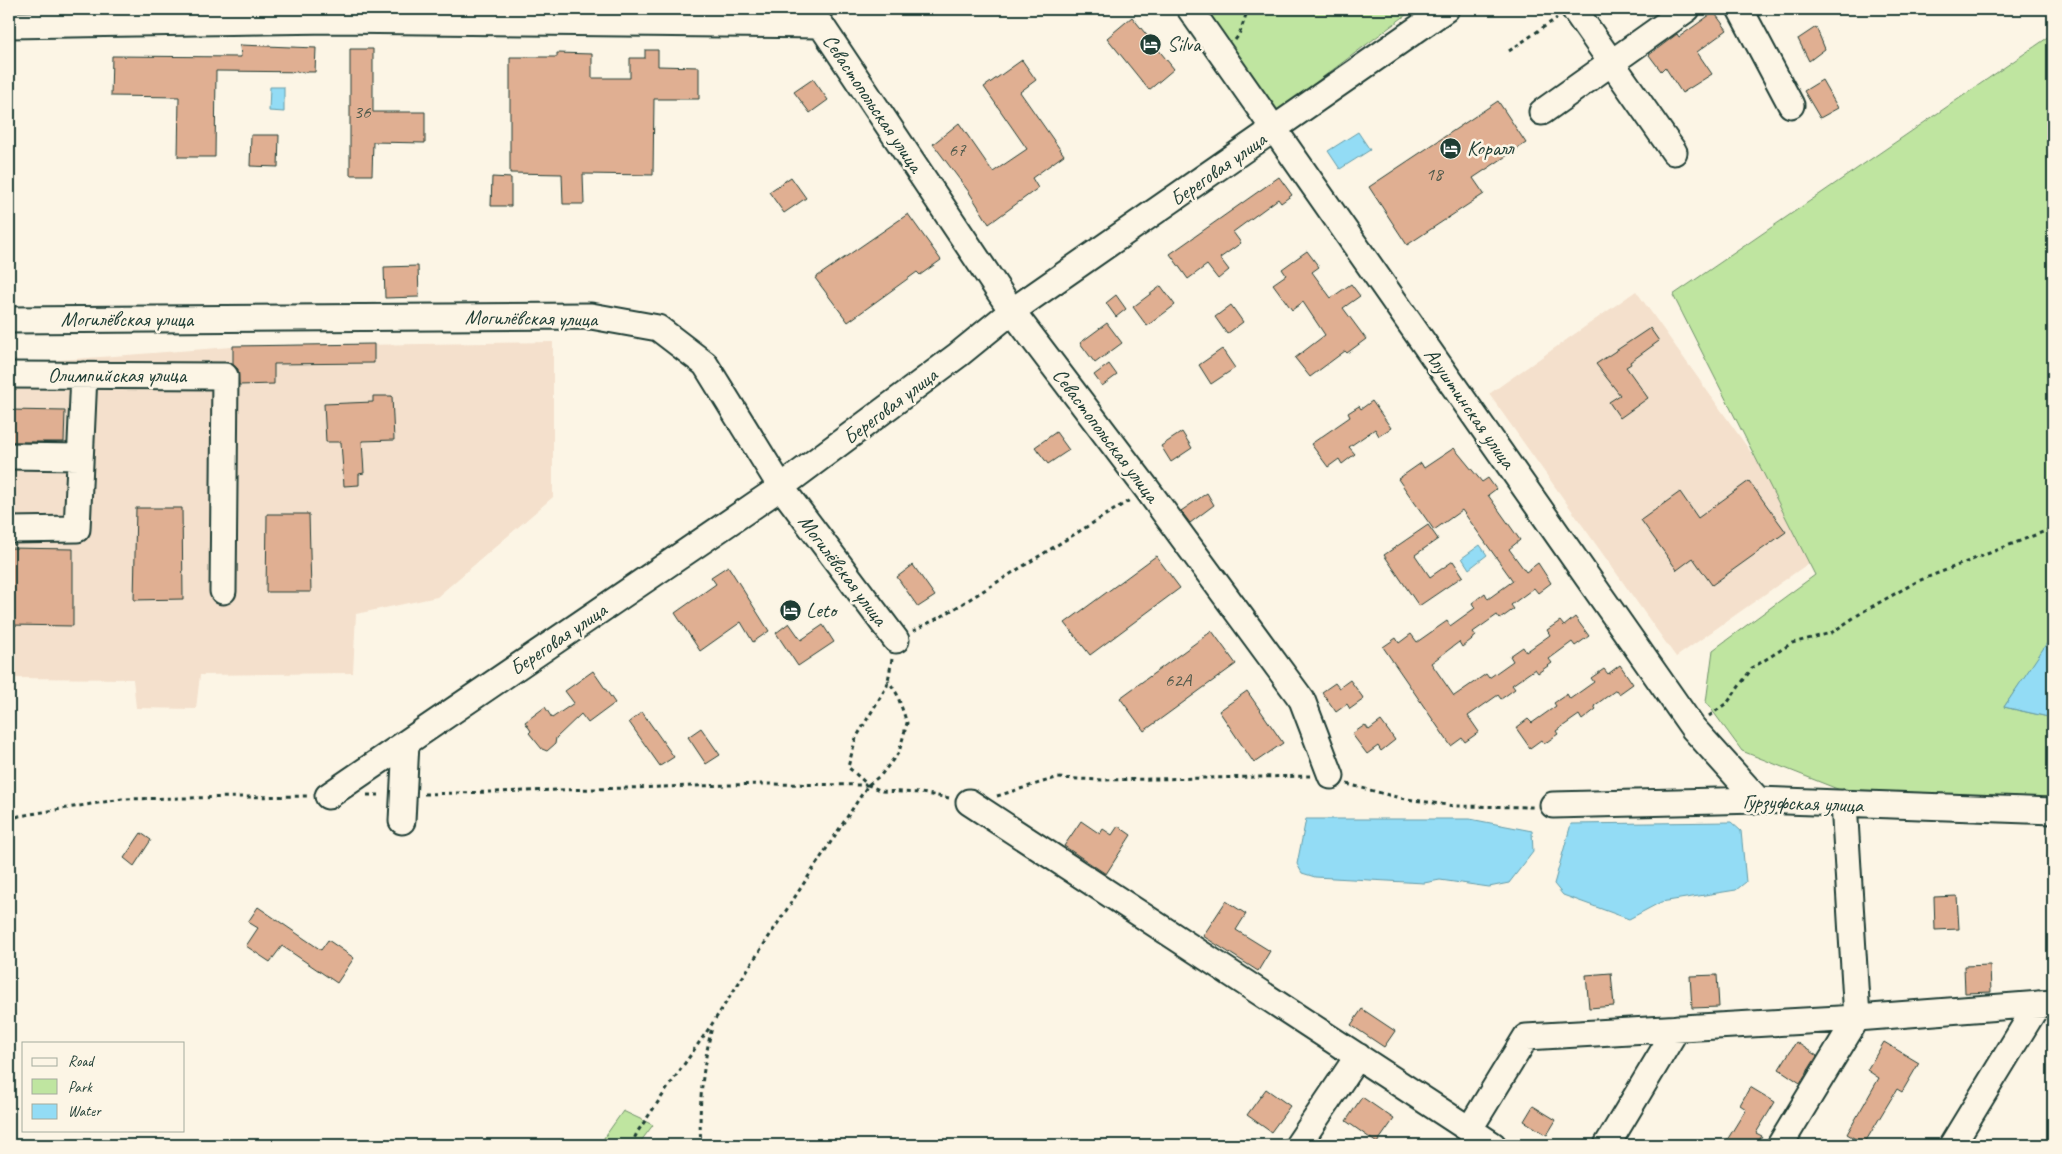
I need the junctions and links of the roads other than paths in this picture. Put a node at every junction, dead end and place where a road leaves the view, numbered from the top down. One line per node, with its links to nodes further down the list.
1 (1190, 9): 11 (street, Алуштинская улица)
2 (1446, 9): 11 (street, Береговая улица)
3 (1687, 9): 8 (street)
4 (1740, 9): 9 (street)
5 (1568, 11): 8 (street)
6 (332, 14): 7 (street, Севастопольская улица); 13 (street, Севастопольская улица)
7 (9, 25)
8 (1611, 62): 10 (street); 12 (street)
9 (1791, 105)
10 (1542, 112)
11 (1276, 129): 13 (street, Береговая улица); 26 (street, Алуштинская улица)
12 (1674, 152)
13 (1012, 311): 19 (street, Береговая улица); 24 (street, Севастопольская улица)
14 (9, 320): 19 (street, Могилёвская улица)
15 (9, 375): 16 (street, Олимпийская улица)
16 (84, 375): 18 (street); 21 (street, Олимпийская улица)
17 (9, 456): 18 (street)
18 (80, 457): 20 (street)
19 (781, 487): 22 (street, Могилёвская улица); 23 (street, Береговая улица)
20 (9, 530)
21 (224, 590)
22 (896, 640)
23 (406, 743): 25 (street, Береговая улица); 31 (street)
24 (1331, 776)
25 (328, 796)
26 (1758, 800): 28 (street, Гурзуфская улица); 29 (street, Гурзуфская улица)
27 (969, 802): 35 (street)
28 (1844, 803): 30 (street, Гурзуфская улица); 33 (street)
29 (1553, 805)
30 (2053, 811)
31 (402, 821)
32 (2046, 1003): 33 (street); 41 (street)
33 (1857, 1018): 34 (street); 40 (street)
34 (1677, 1028): 36 (street); 39 (street)
35 (1358, 1056): 36 (street); 37 (street)
36 (1469, 1130): 38 (street)
37 (1298, 1145)
38 (1492, 1145)
39 (1606, 1145)
40 (1780, 1145)
41 (1952, 1145)

